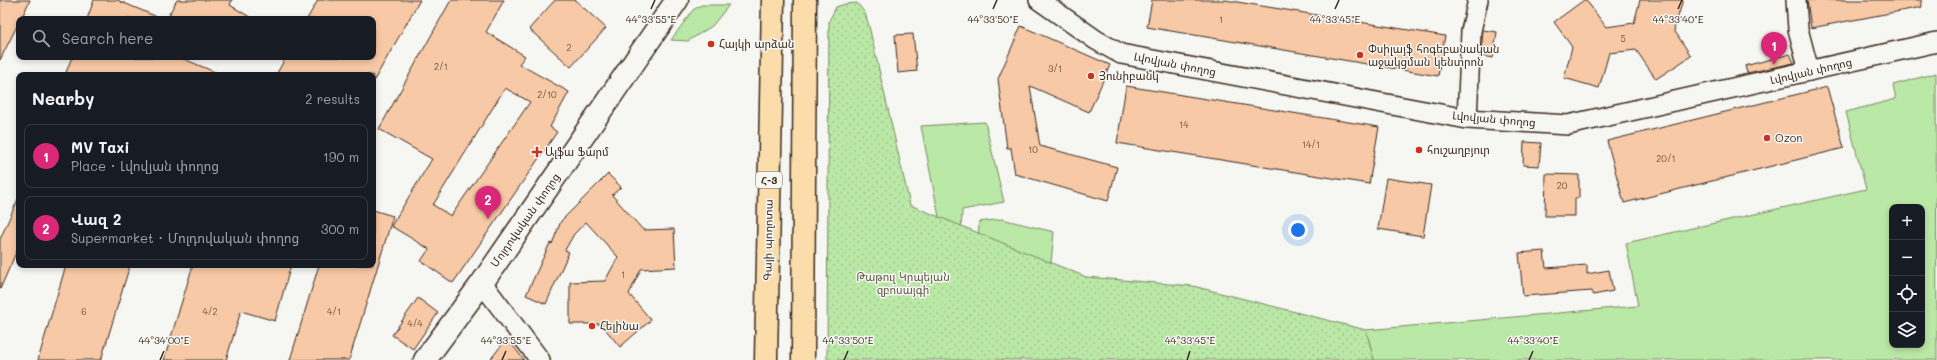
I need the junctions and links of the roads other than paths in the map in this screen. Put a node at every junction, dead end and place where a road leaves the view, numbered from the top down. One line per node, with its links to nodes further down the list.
1 (677, 0): 10 (street, Մոլդովական փողոց)
2 (773, 0): 13 (main road, Գայի պողոտա / Հ-3)
3 (805, 0): 14 (main road)
4 (1039, 0): 9 (street, Լվովյան փողոց)
5 (1478, 0): 9 (street)
6 (1796, 0): 8 (street)
7 (1937, 42): 8 (street, Լվովյան փողոց)
8 (1809, 71): 9 (street, Լվովյան փողոց)
9 (1467, 119)
10 (482, 283): 11 (street, Մոլդովական փողոց); 12 (street)
11 (425, 360)
12 (540, 360)
13 (766, 360)
14 (803, 360)

